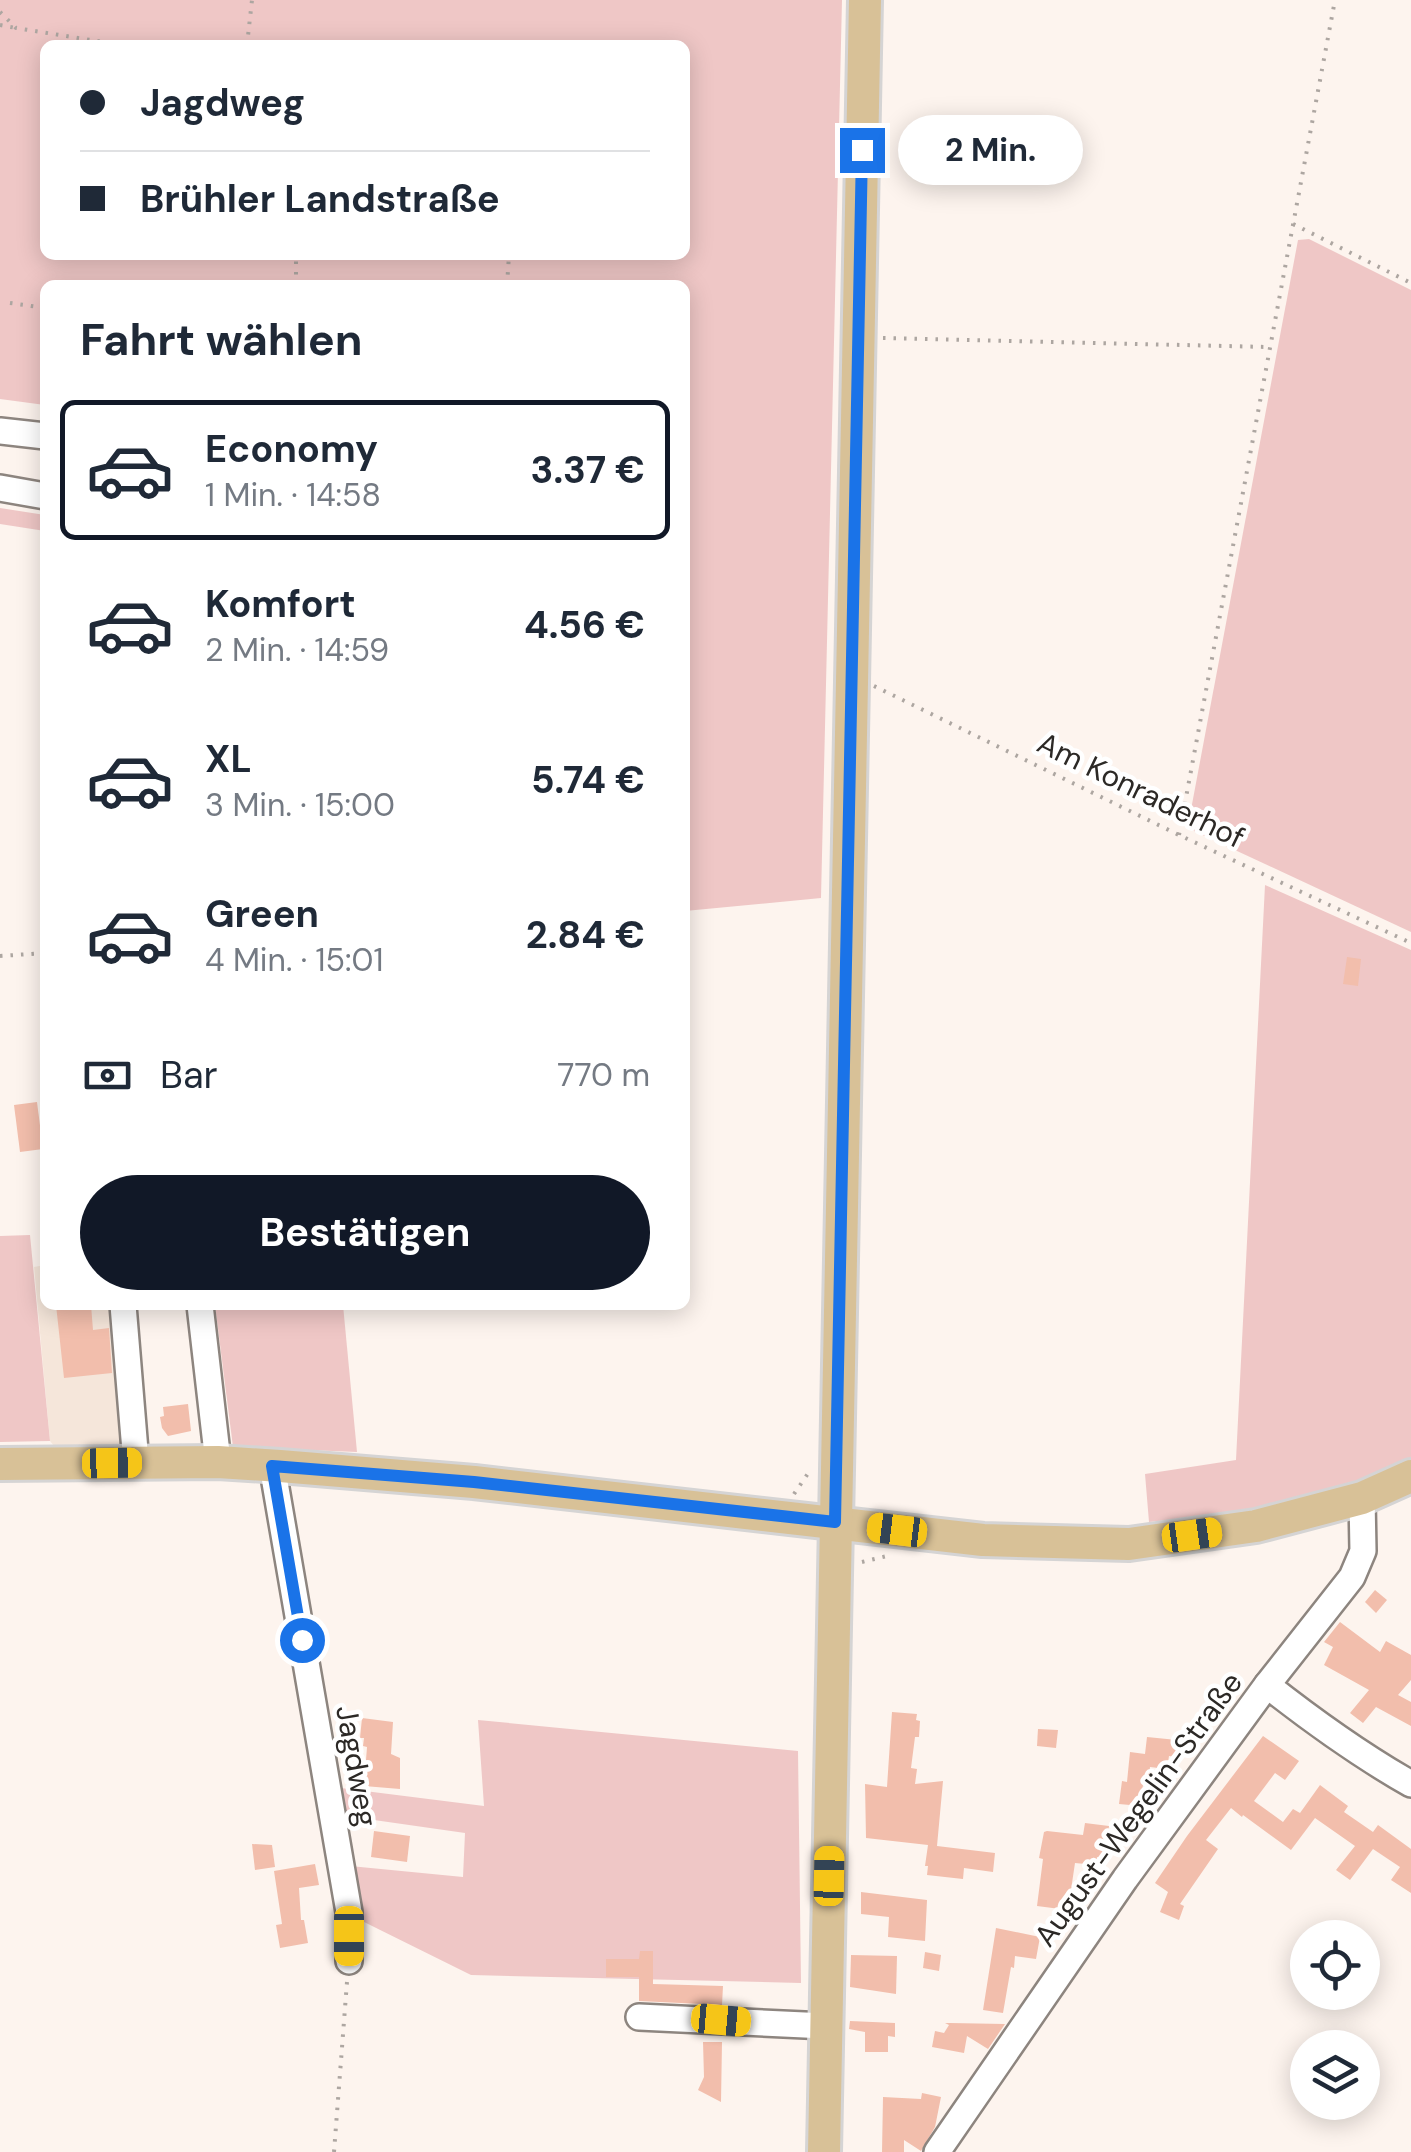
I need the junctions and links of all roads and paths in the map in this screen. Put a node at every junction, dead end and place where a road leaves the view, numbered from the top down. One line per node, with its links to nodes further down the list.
1 (252, 0): 8 (path)
2 (865, 0): 13 (main road)
3 (1334, 0): 9 (path)
4 (0, 12): 6 (path)
5 (0, 26): 6 (path)
6 (16, 28): 7 (path)
7 (91, 40)
8 (248, 40)
9 (1293, 224): 10 (path); 14 (path)
10 (1411, 283)
11 (10, 303): 12 (path)
12 (40, 307)
13 (858, 337): 14 (path); 19 (main road)
14 (1270, 347): 20 (path)
15 (0, 431): 16 (street)
16 (40, 435)
17 (0, 488): 18 (street)
18 (40, 495)
19 (851, 680): 20 (path, Am Konraderhof); 32 (main road)
20 (1179, 835): 21 (path, Am Konraderhof)
21 (1411, 944)
22 (40, 952): 23 (path)
23 (0, 956)
24 (124, 1310): 27 (street)
25 (201, 1310): 26 (street)
26 (218, 1462): 27 (main road); 29 (main road)
27 (136, 1463): 28 (main road)
28 (0, 1464)
29 (272, 1466): 32 (main road); 35 (street, Jagdweg)
30 (1411, 1476): 31 (main road)
31 (1362, 1498): 32 (main road); 33 (street, August-Wegelin-Straße)
32 (835, 1522): 37 (main road)
33 (1267, 1685): 34 (street); 40 (street, August-Wegelin-Straße)
34 (1411, 1784)
35 (349, 1961): 38 (path)
36 (639, 2017): 37 (street)
37 (826, 2026): 39 (main road)
38 (334, 2152)
39 (824, 2152)
40 (937, 2152)

